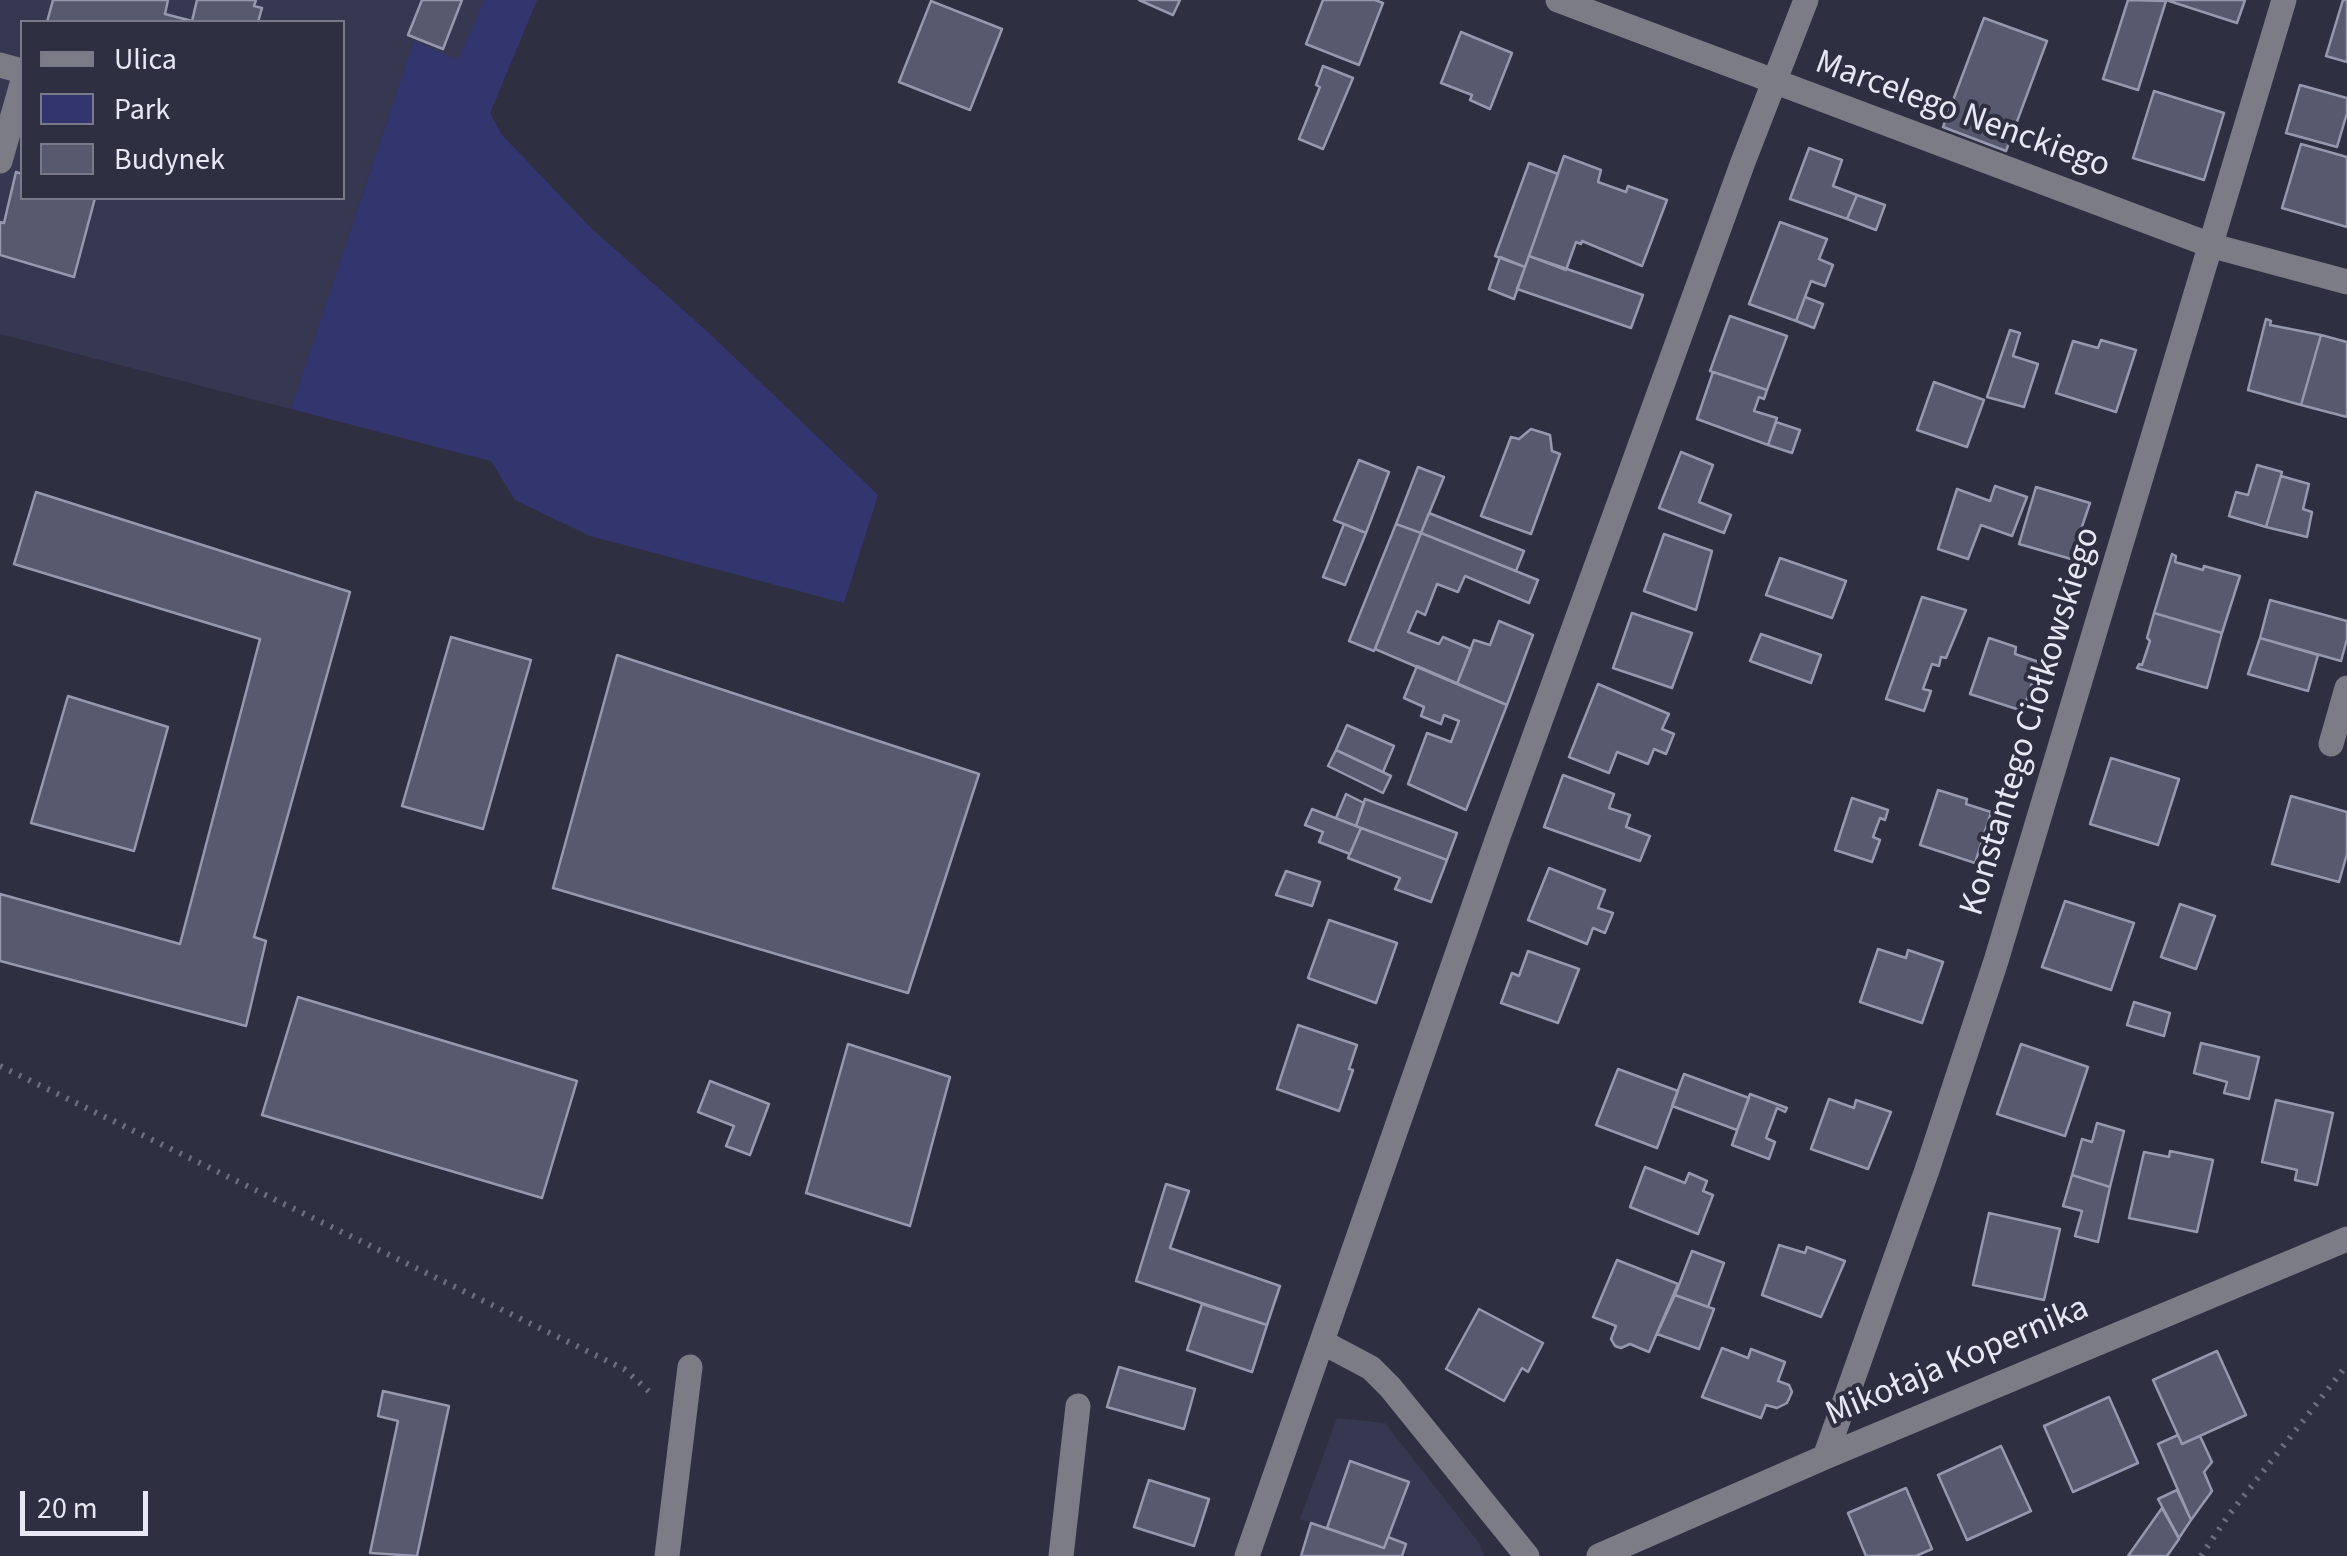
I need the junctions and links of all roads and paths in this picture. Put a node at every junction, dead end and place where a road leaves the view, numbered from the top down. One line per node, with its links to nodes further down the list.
1 (1558, 0): 4 (street, Marcelego Nenckiego)
2 (1806, 0): 4 (street)
3 (2284, 0): 7 (street, Konstantego Ciołkowskiego)
4 (1772, 82): 7 (street, Marcelego Nenckiego); 13 (street)
5 (20, 91): 6 (street)
6 (0, 161)
7 (2213, 246): 8 (street, Marcelego Nenckiego); 18 (street, Konstantego Ciołkowskiego)
8 (2347, 282)
9 (2347, 688): 10 (street)
10 (2331, 744)
11 (0, 1066): 17 (path)
12 (2347, 1239): 18 (street, Mikołaja Kopernika)
13 (1322, 1342): 21 (street); 22 (street)
14 (2347, 1365): 24 (path)
15 (690, 1368): 17 (street)
16 (1078, 1406): 20 (street)
17 (684, 1422): 19 (street)
18 (1825, 1457): 23 (street, Mikołaja Kopernika)
19 (667, 1556)
20 (1061, 1556)
21 (1247, 1556)
22 (1527, 1556)
23 (1599, 1556)
24 (2200, 1556)

